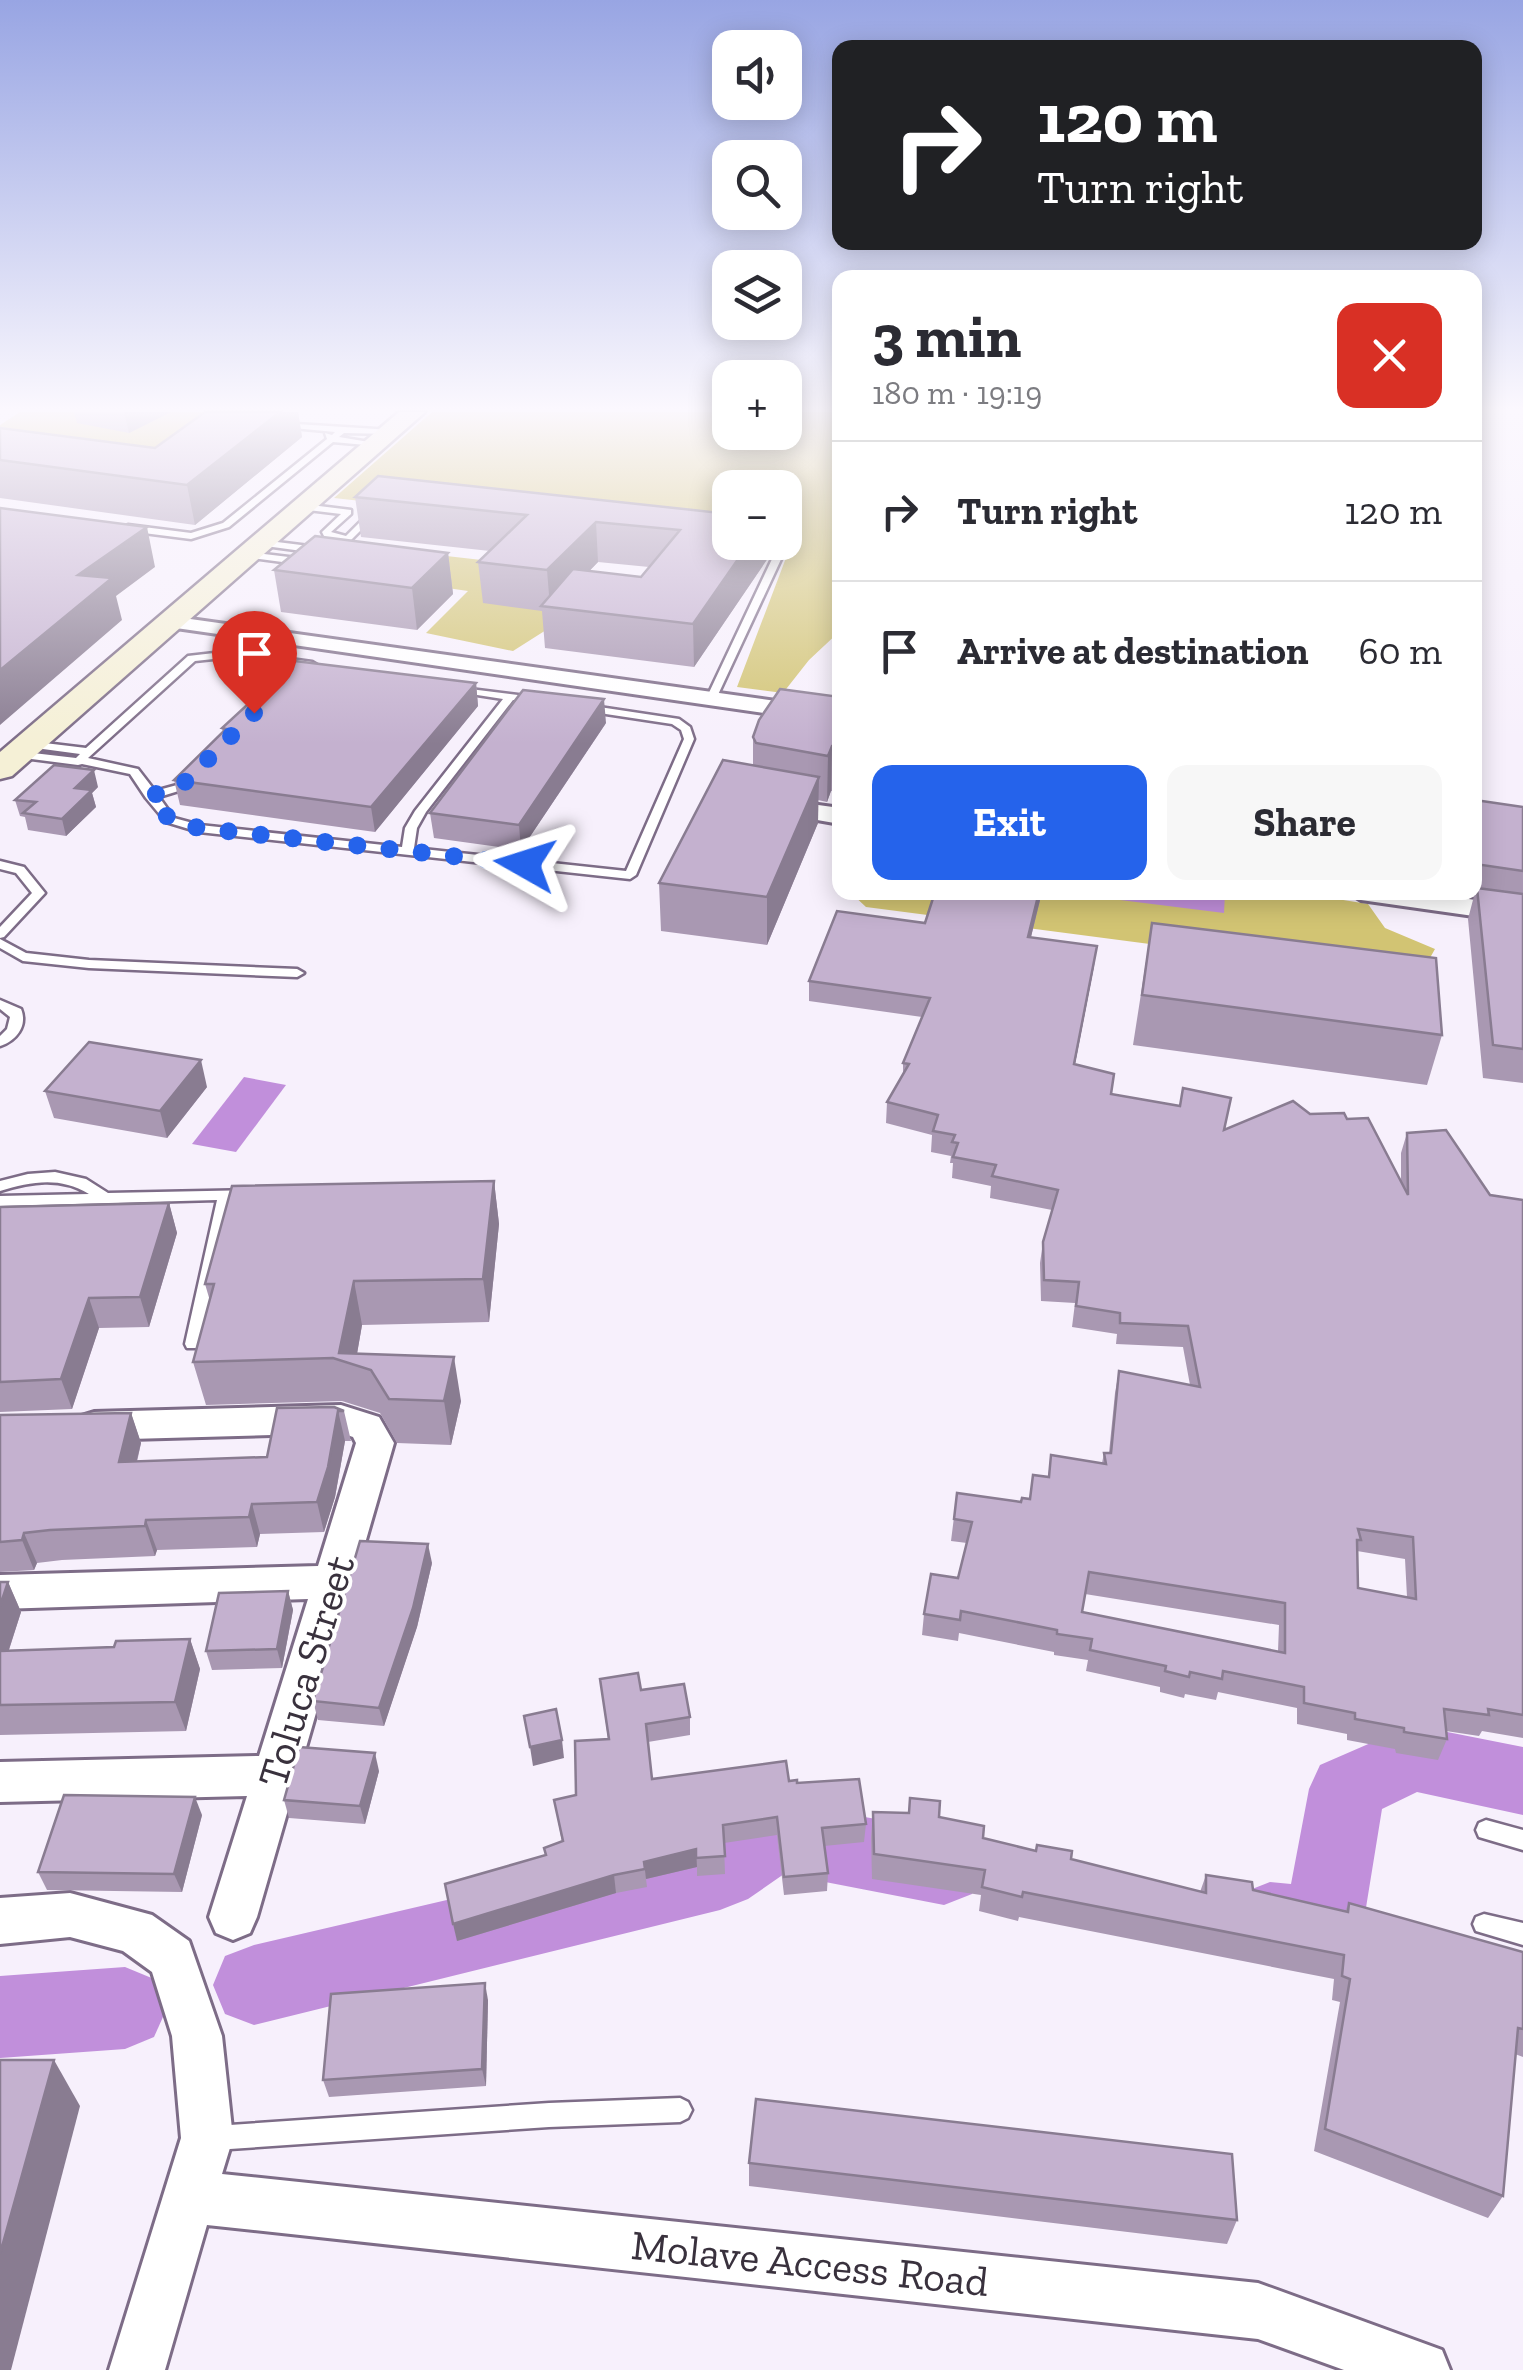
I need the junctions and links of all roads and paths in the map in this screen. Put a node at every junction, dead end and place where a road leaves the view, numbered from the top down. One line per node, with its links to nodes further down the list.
1 (229, 523): 5 (lane)
2 (285, 523): 7 (street)
3 (336, 523): 6 (lane)
4 (364, 523): 6 (lane)
5 (115, 526)
6 (346, 539): 8 (lane)
7 (254, 549): 8 (lane); 10 (lane); 12 (street)
8 (336, 552): 11 (lane)
9 (776, 560): 17 (lane)
10 (312, 562)
11 (324, 564)
12 (172, 619): 17 (street); 23 (street)
13 (303, 664): 14 (lane); 15 (lane); 24 (lane)
14 (322, 667)
15 (289, 678)
16 (454, 688): 18 (lane)
17 (713, 695): 21 (street); 22 (street)
18 (510, 697): 19 (lane); 29 (lane)
19 (544, 702)
20 (579, 707): 29 (lane)
21 (832, 707)
22 (832, 716)
23 (15, 756): 24 (lane)
24 (82, 758): 26 (lane)
25 (195, 773): 26 (lane)
26 (150, 796): 29 (lane)
27 (751, 802): 28 (street)
28 (832, 815)
29 (407, 852)
30 (0, 864): 33 (lane)
31 (1417, 900): 32 (street)
32 (1523, 915)
33 (0, 934)
34 (0, 943): 35 (lane)
35 (297, 973)
36 (0, 1004): 37 (lane)
37 (0, 1042)
38 (0, 1186): 41 (lane)
39 (260, 1194): 40 (lane)
40 (226, 1195): 41 (lane); 43 (lane)
41 (104, 1198): 42 (lane)
42 (0, 1201)
43 (193, 1344)
44 (57, 1427): 45 (street, Toluca Street)
45 (333, 1582): 46 (street); 47 (street, Toluca Street)
46 (0, 1592)
47 (275, 1776): 48 (street); 51 (street, Toluca Street)
48 (0, 1782)
49 (1486, 1830): 50 (lane)
50 (1523, 1840)
51 (233, 1917)
52 (0, 1921): 56 (street)
53 (1484, 1924): 54 (lane)
54 (1523, 1934)
55 (680, 2110): 56 (lane)
56 (206, 2138): 57 (street)
57 (189, 2197): 58 (street); 59 (street, Molave Access Road)
58 (137, 2370)
59 (1422, 2370)

